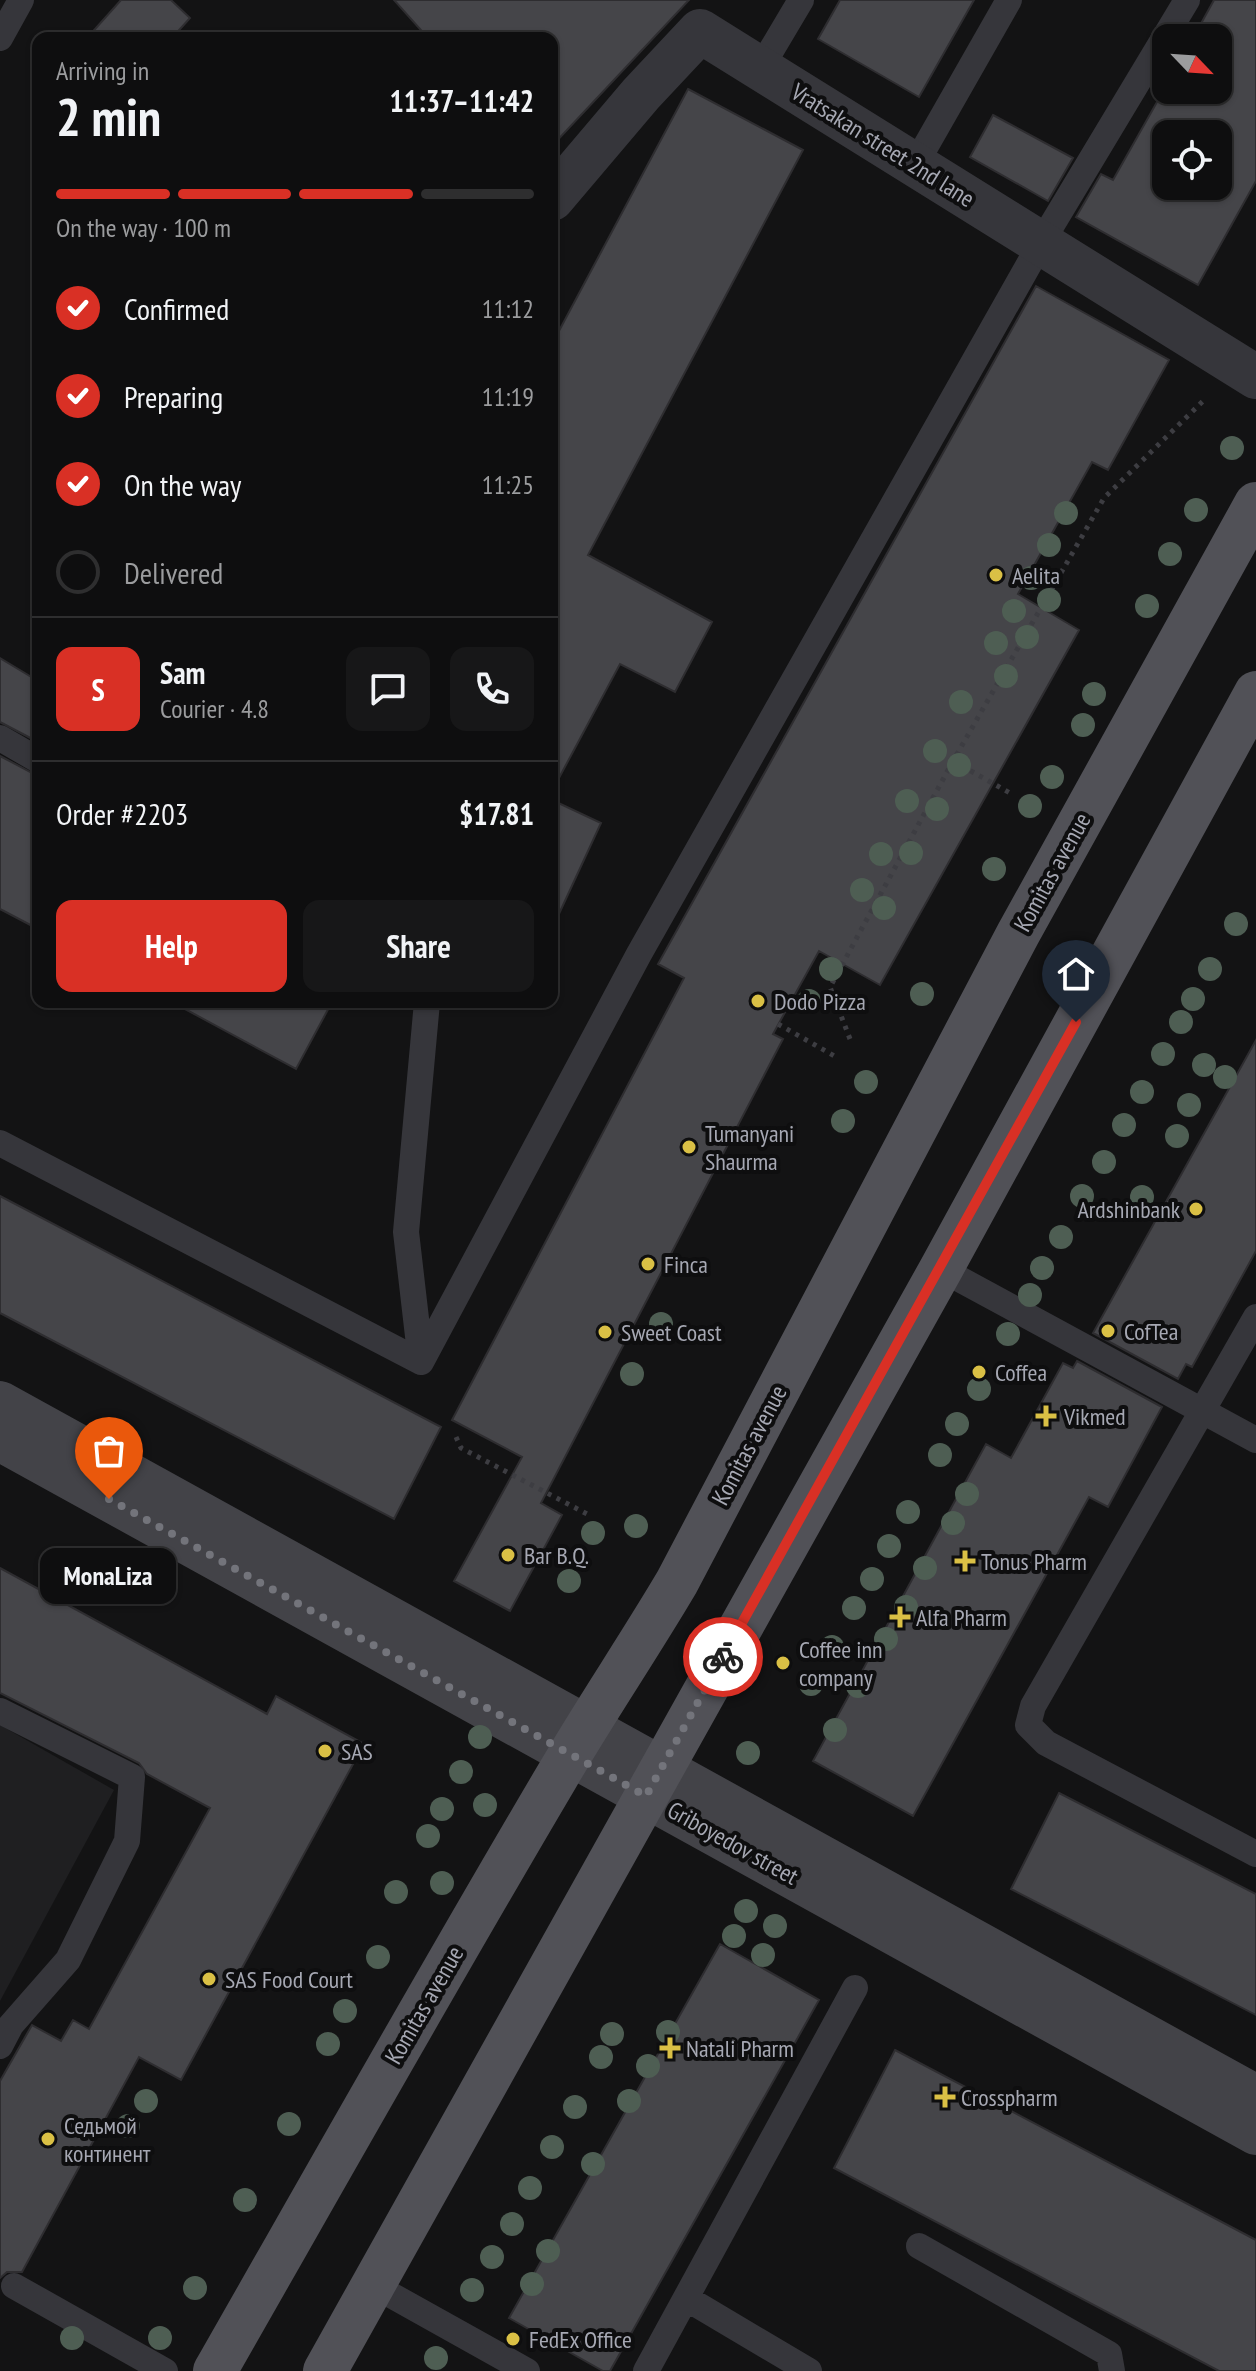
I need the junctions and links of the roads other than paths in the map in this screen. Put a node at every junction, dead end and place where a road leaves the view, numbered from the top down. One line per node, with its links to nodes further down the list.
1 (21, 0): 5 (lane)
2 (801, 0): 6 (lane)
3 (1009, 0): 7 (lane)
4 (1187, 0): 9 (lane)
5 (0, 38)
6 (760, 69): 7 (street, Vratsakan street 2nd lane); 8 (street, Vratsakan street 2nd lane)
7 (915, 165): 9 (street, Vratsakan street 2nd lane)
8 (558, 192)
9 (1041, 243): 10 (street, Vratsakan street 2nd lane); 19 (lane)
10 (1256, 377)
11 (1256, 504): 25 (main road, Komitas avenue)
12 (1256, 693): 17 (main road)
13 (0, 738): 14 (lane)
14 (32, 757)
15 (426, 1008): 19 (lane)
16 (0, 1143): 19 (lane)
17 (941, 1269): 21 (lane); 26 (main road)
18 (1256, 1317): 21 (lane)
19 (421, 1362)
20 (0, 1403): 25 (street, Griboyedov street)
21 (1204, 1412): 23 (lane); 27 (lane)
22 (0, 1439): 25 (street, Griboyedov street)
23 (1256, 1440)
24 (0, 1711): 29 (lane)
25 (578, 1740): 26 (street, Griboyedov street); 37 (main road, Komitas avenue)
26 (654, 1782): 30 (street, Griboyedov street); 31 (street, Griboyedov street); 33 (main road)
27 (1256, 1854)
28 (855, 1988): 35 (lane)
29 (0, 2046)
30 (1256, 2097)
31 (1256, 2133)
32 (919, 2246): 42 (lane)
33 (373, 2285): 38 (main road); 39 (lane)
34 (14, 2286): 36 (lane)
35 (686, 2298): 40 (lane); 41 (lane)
36 (165, 2371)
37 (215, 2371)
38 (325, 2371)
39 (527, 2371)
40 (646, 2371)
41 (809, 2371)
42 (1112, 2371)

